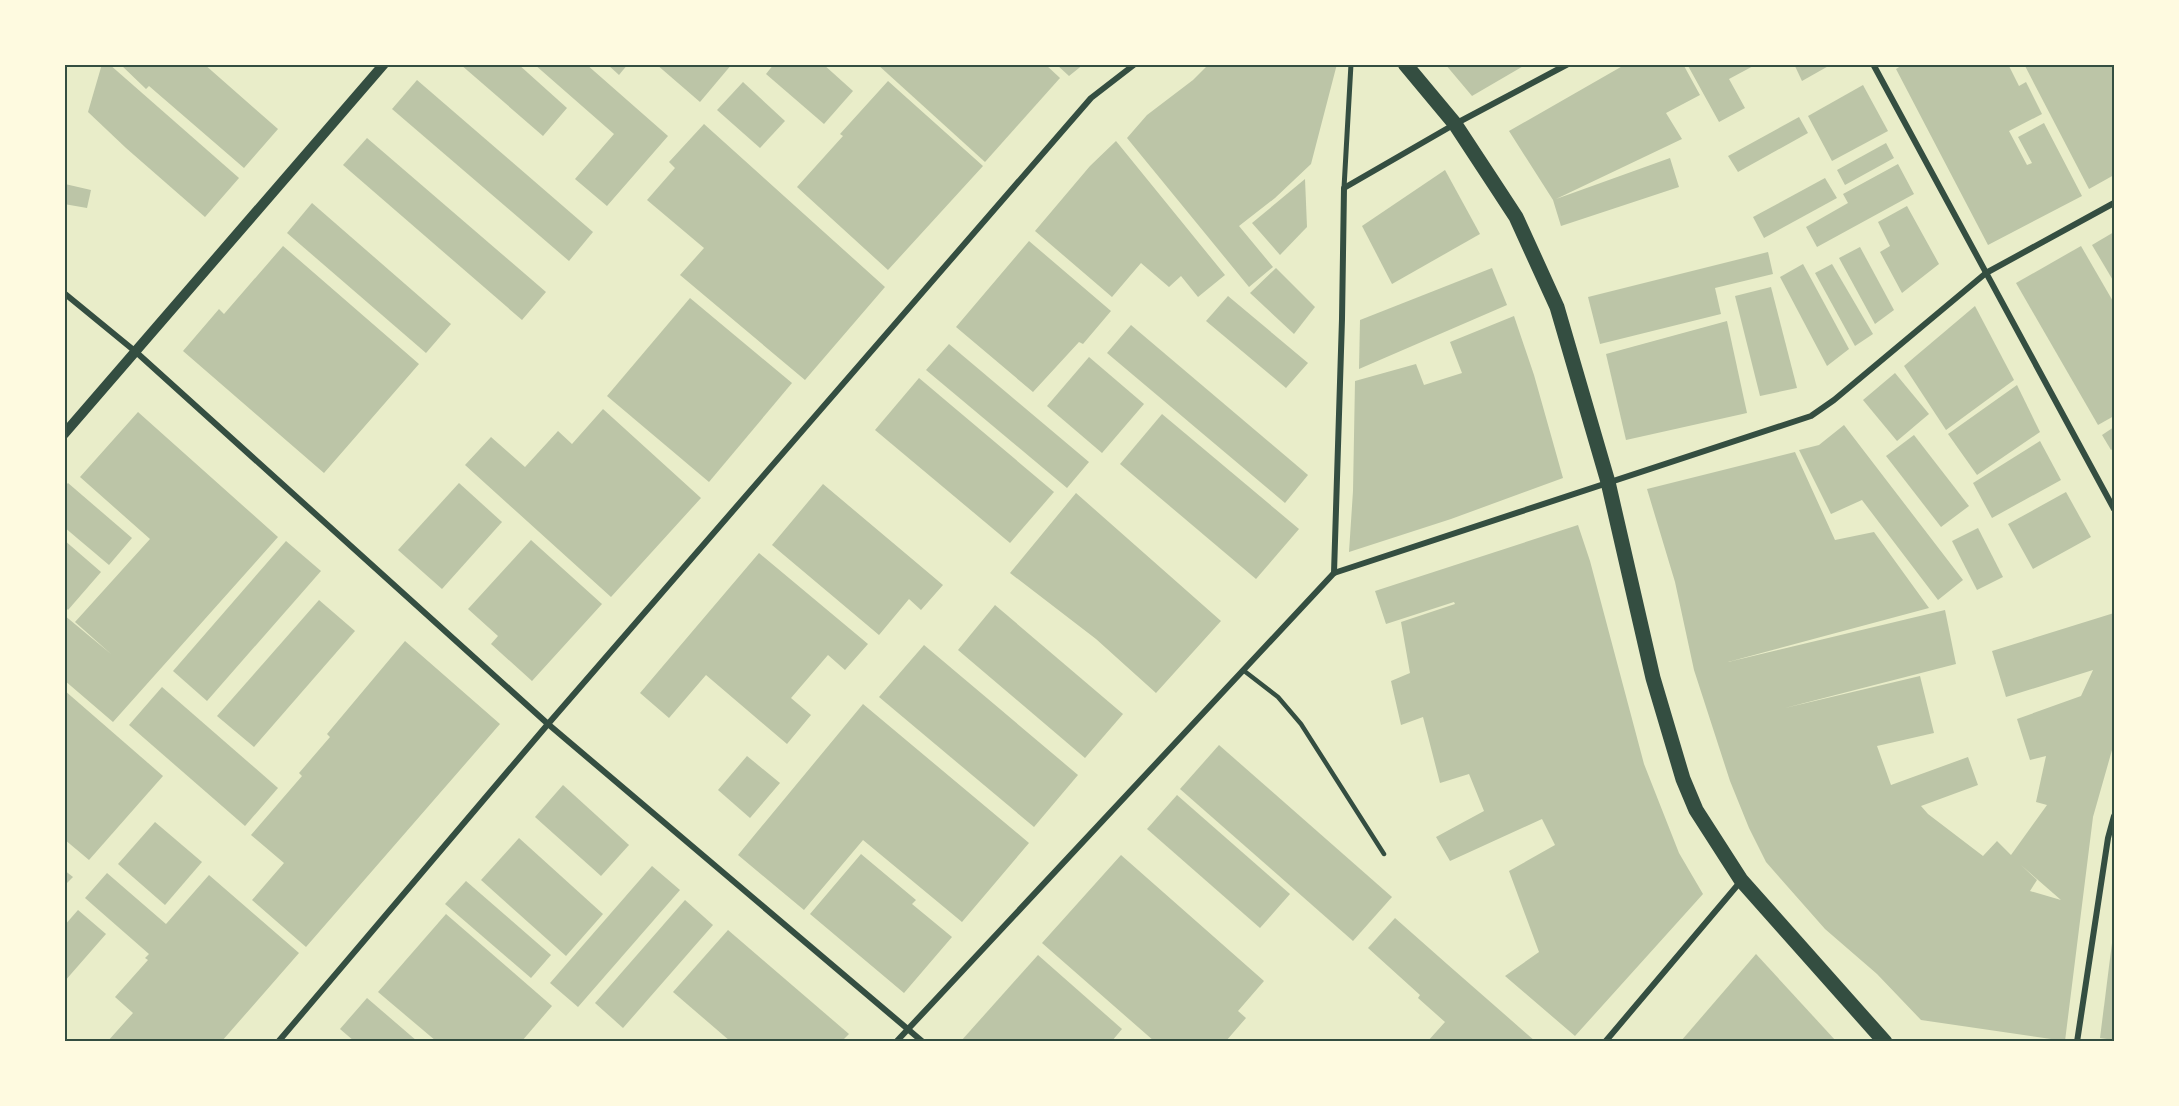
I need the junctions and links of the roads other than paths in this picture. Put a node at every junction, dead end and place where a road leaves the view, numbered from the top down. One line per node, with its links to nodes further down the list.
1 (384, 64): 12 (street)
2 (1135, 64): 18 (street)
3 (1351, 64): 8 (street)
4 (1405, 64): 7 (main road)
5 (1568, 64): 7 (street)
6 (1873, 64): 10 (street)
7 (1455, 124): 8 (street); 14 (main road)
8 (1344, 188): 16 (street)
9 (2115, 203): 10 (street)
10 (1986, 273): 14 (street); 15 (street)
11 (64, 293): 12 (street)
12 (136, 352): 13 (street); 18 (street)
13 (64, 434)
14 (1608, 482): 16 (street); 21 (main road)
15 (2115, 509)
16 (1334, 573): 17 (street)
17 (1243, 670): 20 (lane); 22 (street)
18 (548, 724): 22 (street); 23 (street)
19 (2115, 816): 28 (street)
20 (1384, 854)
21 (1741, 880): 26 (street); 27 (main road)
22 (908, 1028): 24 (street); 25 (street)
23 (278, 1041)
24 (896, 1041)
25 (923, 1041)
26 (1605, 1041)
27 (1885, 1041)
28 (2077, 1041)

